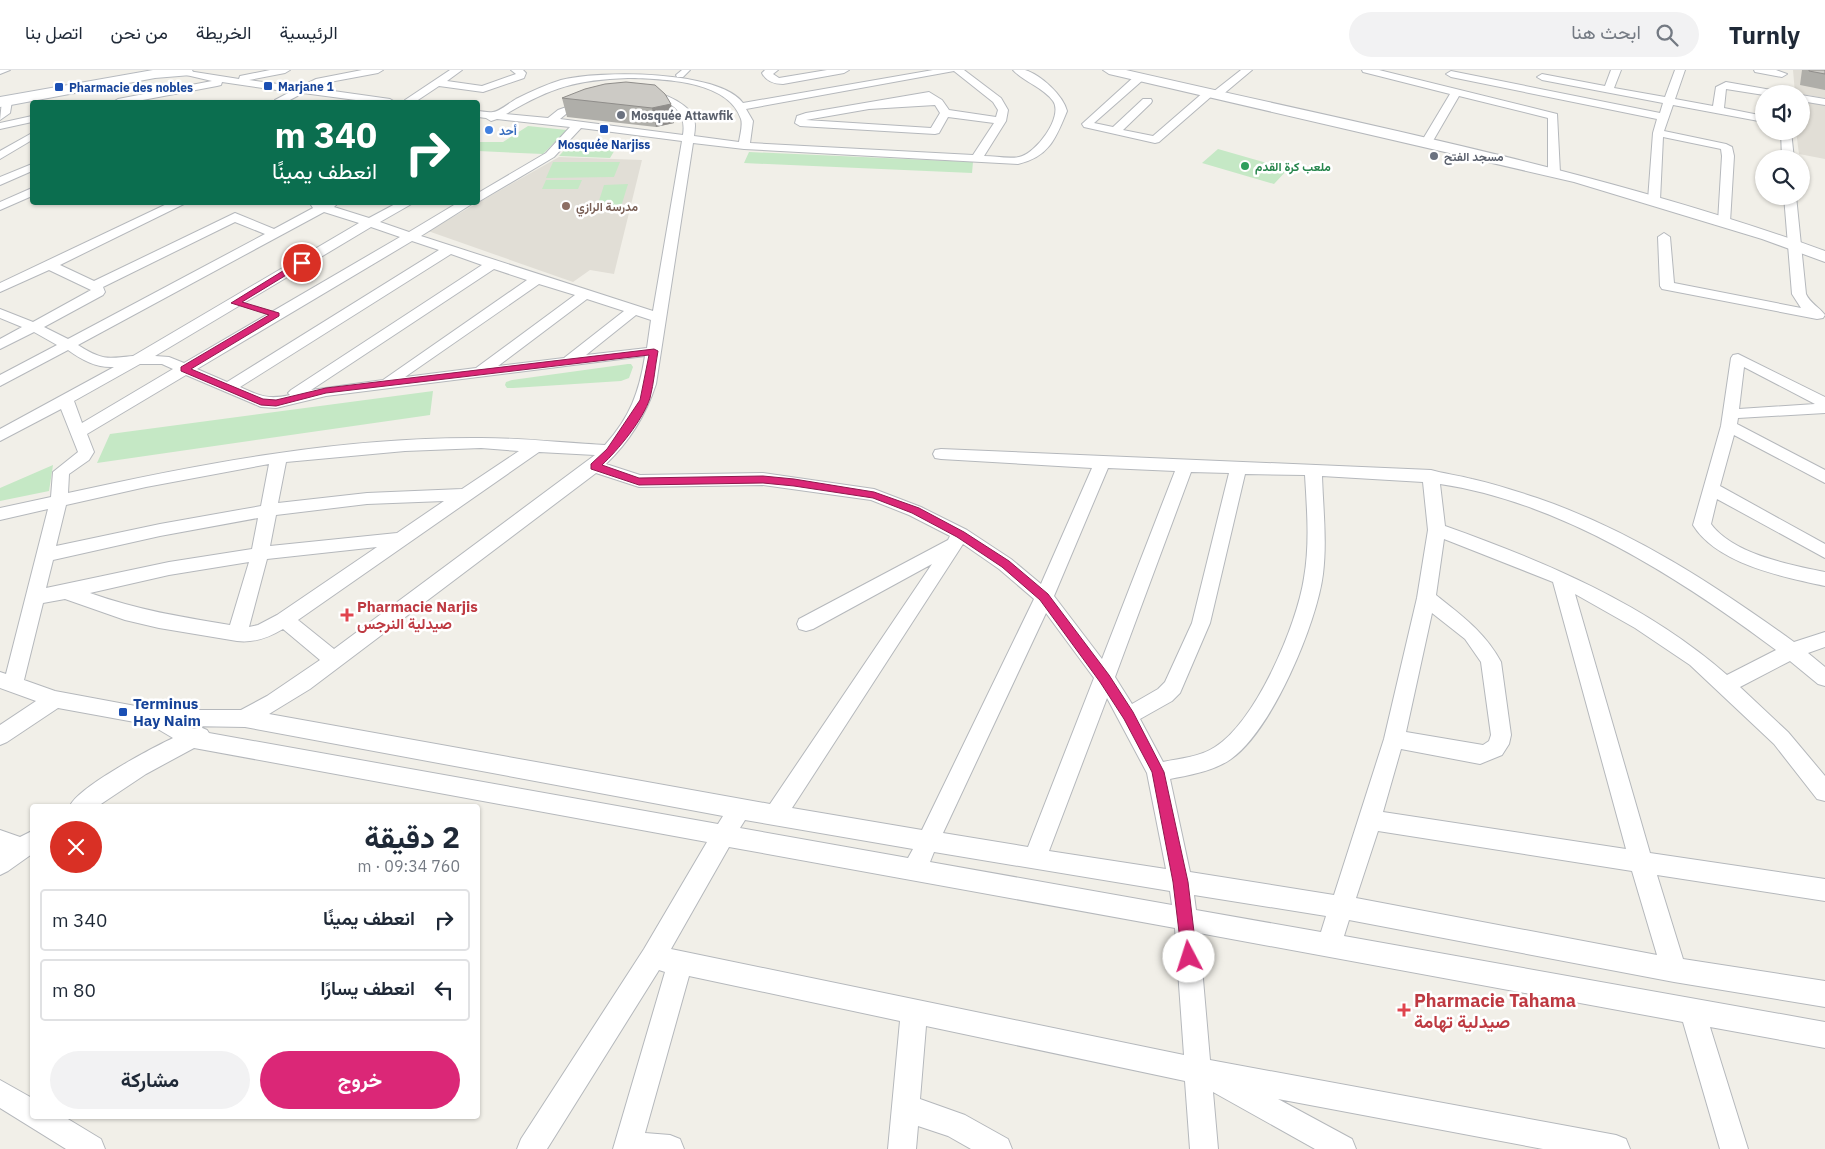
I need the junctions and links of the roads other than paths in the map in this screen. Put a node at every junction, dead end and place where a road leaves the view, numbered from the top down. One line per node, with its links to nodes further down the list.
1 (5, 70): 21 (street)
2 (150, 70): 48 (main road)
3 (208, 70): 22 (main road)
4 (213, 70): 33 (street)
5 (285, 70): 33 (street)
6 (378, 70): 41 (street)
7 (457, 70): 34 (street)
8 (516, 70): 34 (street)
9 (571, 70): 31 (street)
10 (774, 70): 28 (street)
11 (844, 70): 28 (street)
12 (950, 70): 38 (street)
13 (958, 70): 54 (street)
14 (1018, 70): 86 (street)
15 (1109, 70): 30 (street)
16 (1247, 70): 44 (street)
17 (1367, 70): 37 (street)
18 (1616, 70): 39 (street)
19 (1680, 70): 57 (street)
20 (1759, 70): 25 (street)
21 (0, 71)
22 (184, 71): 33 (street); 48 (main road)
23 (661, 72): 26 (street); 31 (street); 46 (street)
24 (1453, 72): 37 (street); 43 (street)
25 (1782, 72): 35 (street)
26 (683, 73): 32 (street)
27 (710, 73): 32 (street)
28 (820, 74): 38 (street)
29 (1544, 74): 36 (street); 43 (street)
30 (1140, 77): 44 (street); 76 (street)
31 (579, 79): 66 (street)
32 (698, 79): 47 (street); 60 (street)
33 (230, 80): 41 (street); 49 (street)
34 (437, 83): 52 (street)
35 (1781, 85)
36 (1588, 86): 39 (street); 58 (street)
37 (1443, 89): 42 (street)
38 (836, 90): 60 (street)
39 (1608, 90): 57 (street)
40 (1755, 90): 63 (street)
41 (299, 91): 50 (street); 51 (street)
42 (1456, 92): 62 (street); 83 (street)
43 (1534, 92): 58 (street); 62 (street)
44 (1213, 94): 76 (street); 83 (street)
45 (635, 95): 46 (street)
46 (648, 96): 47 (street)
47 (661, 97): 81 (street)
48 (2, 100): 67 (street)
49 (128, 100)
50 (283, 100)
51 (373, 100)
52 (412, 100)
53 (597, 100): 71 (street)
54 (997, 100): 64 (street); 72 (street)
55 (1810, 100): 59 (street)
56 (1147, 101): 76 (street)
57 (1669, 101): 63 (street); 68 (street)
58 (1583, 102): 68 (street)
59 (1825, 102)
60 (745, 106): 84 (street)
61 (853, 109): 64 (street); 82 (street); 82 (street)
62 (1528, 109): 88 (street)
63 (1718, 110): 69 (street)
64 (941, 111): 72 (street); 82 (street)
65 (480, 114): 66 (street)
66 (494, 116): 71 (street); 73 (street)
67 (0, 117)
68 (1663, 117): 77 (street)
69 (1755, 117)
70 (30, 119): 75 (street)
71 (550, 121): 74 (street)
72 (1001, 121): 86 (street)
73 (480, 125)
74 (578, 125): 81 (street); 91 (street)
75 (0, 126)
76 (1114, 132)
77 (1658, 133): 92 (street); 99 (street)
78 (0, 134): 79 (street)
79 (30, 135)
80 (30, 136): 85 (street)
81 (689, 139): 84 (street); 117 (street)
82 (852, 139): 84 (street); 86 (street)
83 (1426, 144): 88 (street)
84 (744, 146)
85 (0, 156)
86 (976, 159)
87 (30, 168): 89 (street)
88 (1554, 173): 92 (street)
89 (0, 181)
90 (30, 193): 98 (street)
91 (480, 197)
92 (1654, 200): 99 (street)
93 (176, 205): 108 (street)
94 (328, 205): 100 (street); 101 (street)
95 (404, 205): 100 (street)
96 (464, 205): 102 (street)
97 (1791, 205): 104 (street)
98 (0, 206)
99 (1724, 222): 104 (street)
100 (369, 224): 102 (street); 113 (street)
101 (274, 233): 110 (street); 121 (street)
102 (409, 236): 105 (street); 116 (street)
103 (1664, 237): 118 (street)
104 (1794, 245): 106 (street); 118 (street)
105 (449, 250): 107 (street); 129 (street)
106 (1825, 257)
107 (492, 264): 109 (street); 131 (street)
108 (50, 265): 110 (street); 111 (street)
109 (537, 279): 112 (street); 128 (street)
110 (94, 286): 119 (street)
111 (0, 288)
112 (584, 295): 114 (street); 126 (street)
113 (235, 303): 116 (street); 123 (street)
114 (633, 311): 117 (street); 124 (street)
115 (0, 312): 119 (street)
116 (276, 315): 125 (street)
117 (659, 318): 122 (street)
118 (1821, 318)
119 (34, 327): 120 (street); 121 (street)
120 (0, 345)
121 (69, 345): 123 (street); 127 (street)
122 (654, 351): 124 (street); 138 (street)
123 (137, 360): 125 (street); 130 (street)
124 (568, 362): 126 (street)
125 (184, 369): 129 (street); 135 (street)
126 (479, 372): 128 (street)
127 (0, 381)
128 (386, 383): 131 (street)
129 (228, 388): 131 (street)
130 (65, 399): 135 (street); 136 (street)
131 (282, 402)
132 (1825, 403): 134 (street)
133 (1825, 408): 134 (street)
134 (1730, 420): 147 (street); 148 (street)
135 (78, 432): 150 (street)
136 (0, 436)
137 (538, 445): 138 (street); 140 (street); 149 (street)
138 (611, 451): 142 (street)
139 (941, 454): 141 (street)
140 (279, 457): 150 (street); 151 (street)
141 (1102, 464): 143 (street); 162 (street)
142 (594, 466): 154 (street); 170 (street)
143 (1185, 466): 144 (street); 171 (street)
144 (1238, 468): 145 (street); 176 (street)
145 (1313, 470): 146 (street); 182 (street)
146 (1431, 476): 153 (street); 169 (street)
147 (1825, 477)
148 (1711, 488): 156 (street); 160 (street)
149 (467, 495): 151 (street); 155 (street)
150 (59, 500): 152 (street); 158 (street)
151 (270, 511): 157 (street); 158 (street)
152 (0, 514)
153 (1437, 530): 159 (street); 164 (street)
154 (958, 538): 162 (street); 166 (street); 186 (street)
155 (403, 539): 157 (street); 165 (street)
156 (1825, 552)
157 (260, 554): 161 (street); 167 (street)
158 (46, 555): 163 (street)
159 (1561, 578): 174 (street); 193 (street)
160 (1825, 579)
161 (66, 592): 163 (street); 167 (street)
162 (1044, 597): 171 (street); 189 (street)
163 (35, 598): 173 (street)
164 (1426, 598): 181 (street); 181 (street)
165 (284, 620): 167 (street); 170 (street)
166 (806, 624)
167 (237, 634)
168 (1825, 639): 169 (street)
169 (1792, 651): 172 (street); 174 (street)
170 (334, 660): 178 (street)
171 (1105, 678): 176 (street); 192 (street)
172 (1825, 678)
173 (7, 683): 175 (street)
174 (1725, 685): 183 (street)
175 (55, 699): 177 (street); 179 (street)
176 (1128, 716): 182 (street)
177 (157, 718): 178 (street); 180 (street)
178 (244, 718): 180 (street); 185 (street)
179 (0, 736)
180 (192, 739): 184 (street); 188 (street)
181 (1394, 739): 187 (street)
182 (1158, 772): 195 (street)
183 (1825, 792)
184 (84, 804)
185 (739, 809): 186 (street); 188 (street)
186 (776, 814): 189 (street)
187 (1370, 820): 193 (street); 197 (street)
188 (723, 835): 194 (street); 200 (street)
189 (927, 842): 192 (street); 194 (street)
190 (27, 844): 191 (street)
191 (1, 858)
192 (1035, 860): 195 (street)
193 (1641, 861): 196 (street); 202 (street)
194 (914, 871): 198 (street)
195 (1180, 882): 197 (street); 198 (street)
196 (1825, 890)
197 (1342, 907): 199 (street); 202 (street)
198 (1186, 919): 199 (street); 207 (street)
199 (1329, 944): 205 (street)
200 (654, 957): 201 (street); 215 (street)
201 (680, 963): 204 (street); 213 (street)
202 (1674, 970): 203 (street)
203 (1825, 994)
204 (914, 1012): 207 (street); 209 (street)
205 (1693, 1012): 206 (street); 221 (street)
206 (1825, 1035)
207 (1199, 1071): 212 (street); 219 (street); 220 (street)
208 (0, 1093): 210 (street)
209 (906, 1108): 217 (street); 218 (street)
210 (30, 1112)
211 (43, 1119): 214 (street)
212 (1330, 1146)
213 (628, 1147): 216 (street)
214 (91, 1149)
215 (531, 1149)
216 (670, 1149)
217 (902, 1149)
218 (998, 1149)
219 (1204, 1149)
220 (1616, 1149)
221 (1734, 1149)

